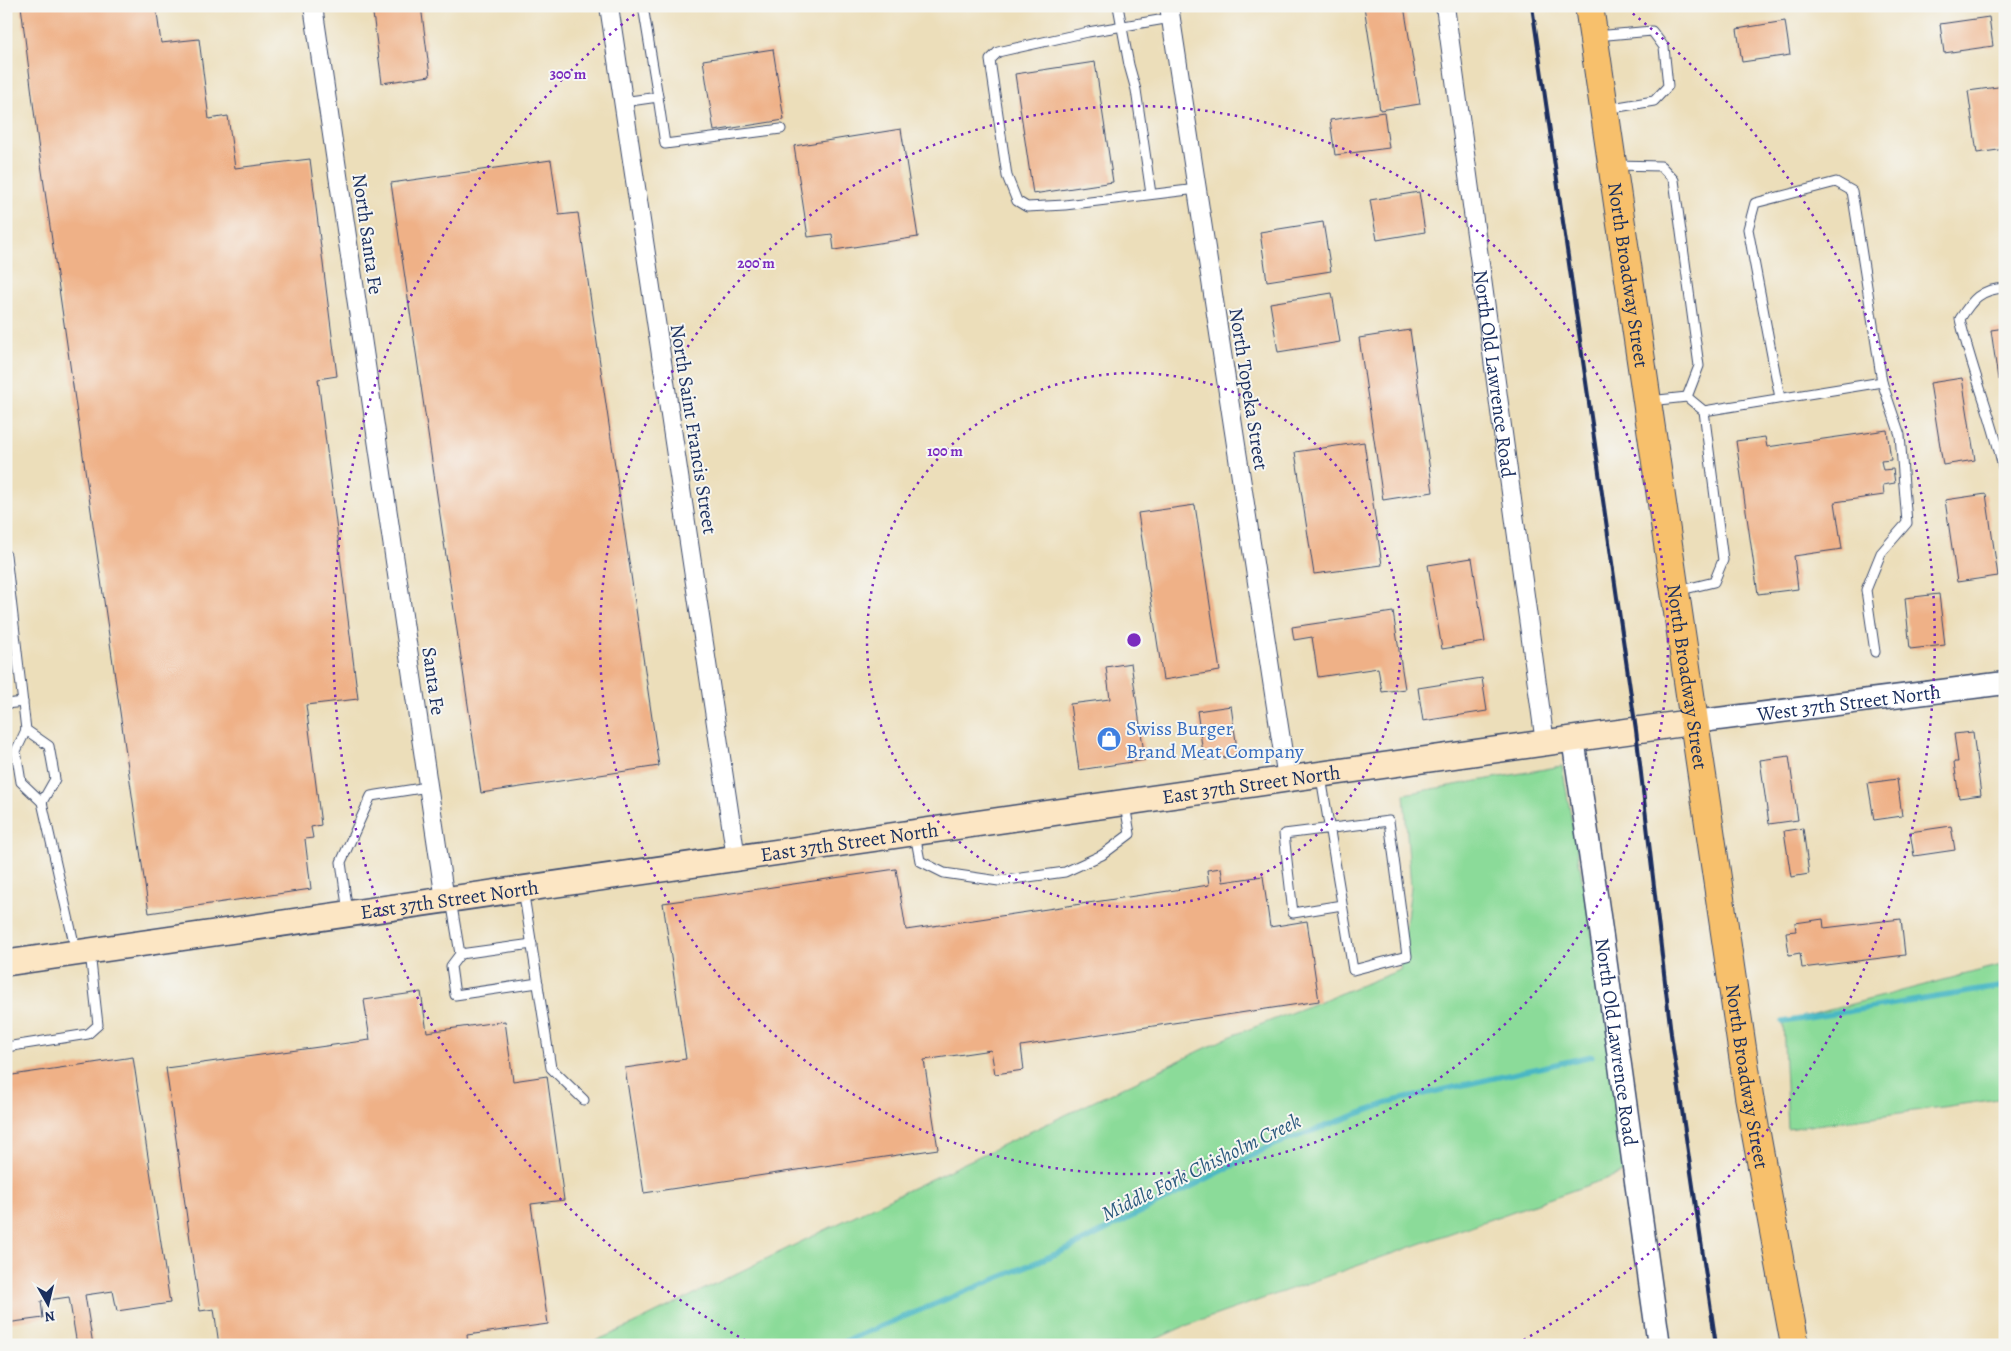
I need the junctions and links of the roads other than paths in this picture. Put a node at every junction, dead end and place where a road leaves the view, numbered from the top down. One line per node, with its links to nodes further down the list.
1 (313, 6): 23 (street, North Santa Fe)
2 (609, 6): 11 (street, North Saint Francis Street)
3 (643, 6): 10 (lane)
4 (1118, 6): 8 (lane)
5 (1444, 6): 34 (street, North Old Lawrence Road)
6 (1589, 6): 9 (main road, North Broadway Street)
7 (1170, 12): 8 (lane); 15 (street, North Topeka Street)
8 (1121, 27): 16 (lane); 16 (lane)
9 (1594, 36): 12 (main road, North Broadway Street); 12 (lane)
10 (658, 96): 11 (lane); 13 (lane)
11 (623, 102): 42 (street, North Saint Francis Street)
12 (1604, 110): 14 (main road, North Broadway Street)
13 (781, 129)
14 (1612, 165): 19 (lane); 21 (main road, North Broadway Street)
15 (1197, 188): 16 (lane); 36 (street, North Topeka Street)
16 (1151, 194)
17 (2005, 288): 24 (lane)
18 (1882, 382): 20 (lane); 20 (lane); 27 (lane)
19 (1687, 397): 21 (lane); 22 (lane)
20 (1780, 398): 22 (lane)
21 (1646, 401): 26 (main road, North Broadway Street)
22 (1704, 411): 26 (lane)
23 (381, 468): 37 (street, Santa Fe)
24 (2005, 477)
25 (6, 555): 29 (lane)
26 (1674, 592): 31 (main road, North Broadway Street)
27 (1875, 652)
28 (2005, 683): 31 (street, West 37th Street North)
29 (23, 702): 30 (lane); 32 (lane)
30 (6, 704)
31 (1694, 722): 33 (main road, East 37th Street North); 55 (main road, North Broadway Street)
32 (26, 730): 38 (lane); 38 (lane)
33 (1573, 739): 34 (main road, East 37th Street North); 54 (street, North Old Lawrence Road)
34 (1545, 743): 35 (main road, East 37th Street North)
35 (1321, 774): 36 (main road, East 37th Street North); 40 (lane)
36 (1287, 779): 39 (main road, East 37th Street North)
37 (428, 786): 44 (street, Santa Fe); 46 (lane)
38 (42, 802): 48 (lane)
39 (1125, 802): 41 (main road, East 37th Street North); 41 (lane)
40 (1330, 828): 45 (lane); 45 (lane); 45 (lane)
41 (915, 832): 42 (main road, East 37th Street North)
42 (736, 858): 43 (main road, East 37th Street North)
43 (523, 889): 44 (main road, East 37th Street North); 47 (lane)
44 (448, 900): 46 (main road, East 37th Street North); 49 (lane)
45 (1342, 905)
46 (348, 914): 48 (main road, East 37th Street North)
47 (532, 944): 49 (lane); 51 (lane)
48 (83, 953): 50 (main road, East 37th Street North); 52 (lane)
49 (460, 954): 51 (lane)
50 (6, 963)
51 (538, 984): 53 (lane)
52 (6, 1047)
53 (584, 1100)
54 (1659, 1345)
55 (1794, 1345)

